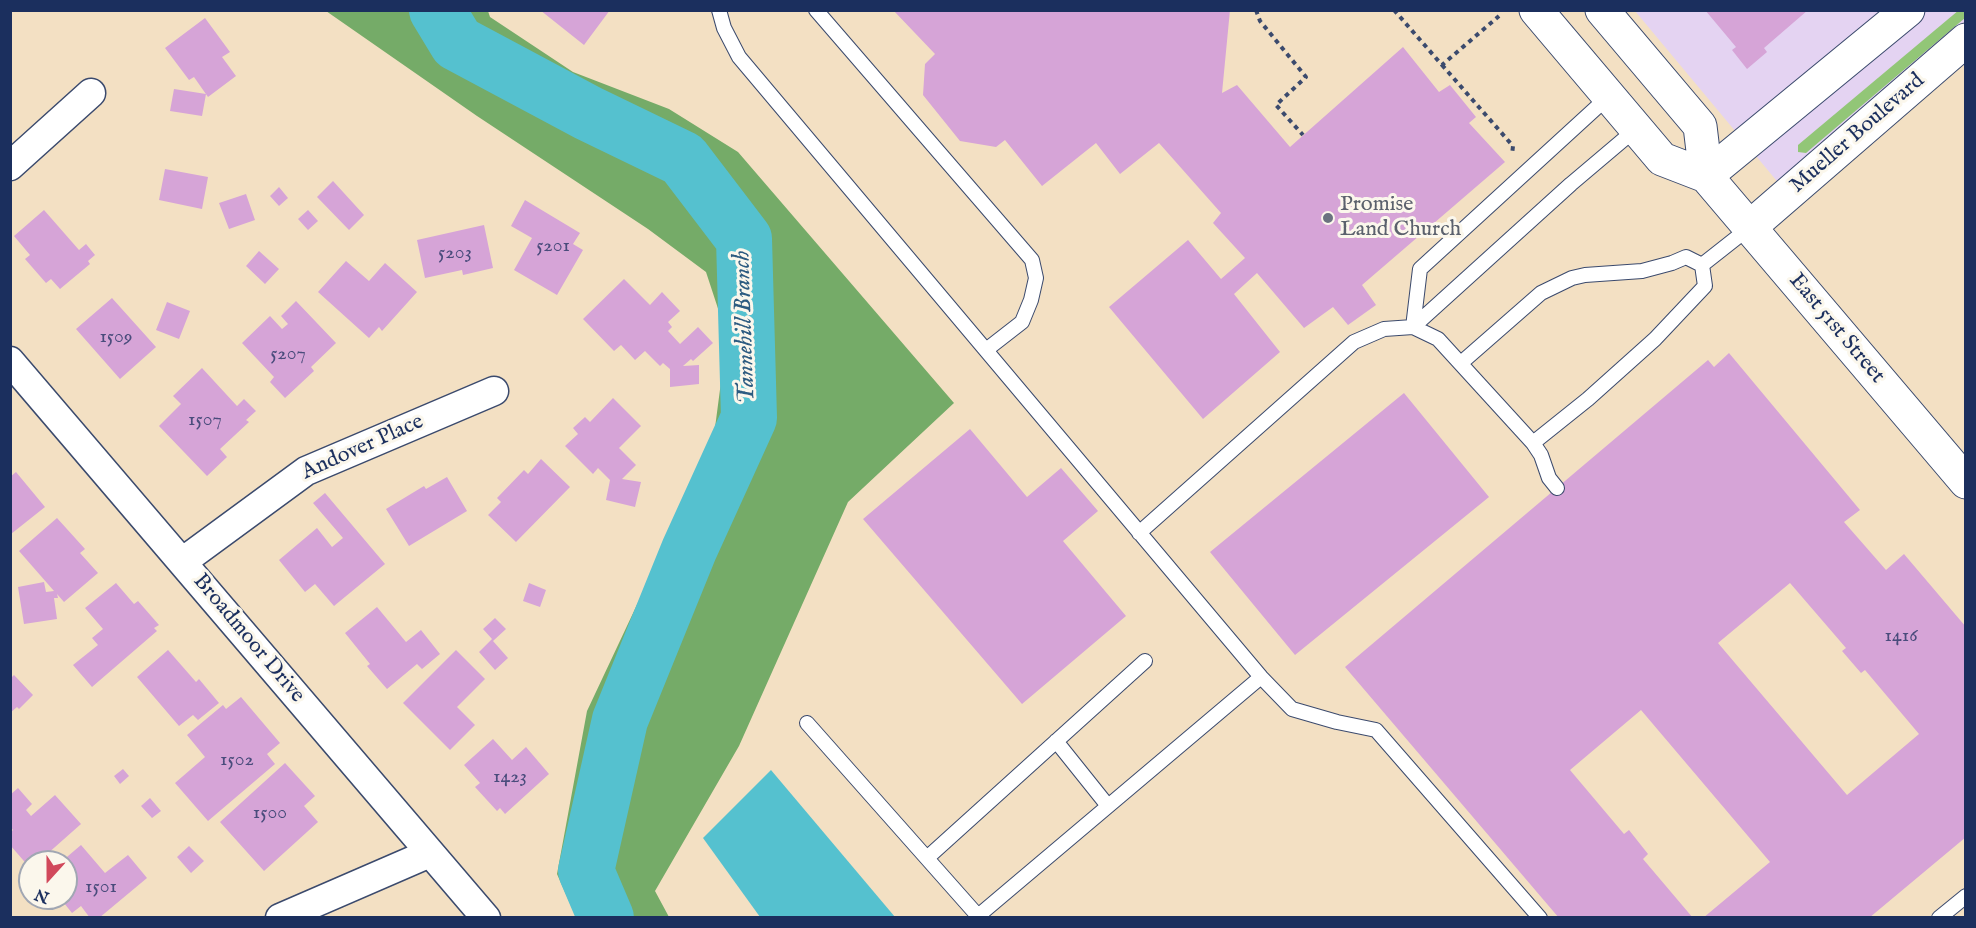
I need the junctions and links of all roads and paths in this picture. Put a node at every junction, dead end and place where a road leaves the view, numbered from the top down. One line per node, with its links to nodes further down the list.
1 (720, 10): 21 (lane)
2 (816, 10): 21 (lane)
3 (1257, 10): 14 (path)
4 (1394, 10): 10 (path)
5 (1536, 10): 12 (main road, East 51st Street)
6 (1602, 10): 17 (main road)
7 (1908, 10): 17 (main road)
8 (1498, 16): 10 (path)
9 (1965, 40): 18 (main road, Mueller Boulevard)
10 (1442, 65): 15 (path)
11 (91, 93): 16 (street)
12 (1608, 97): 13 (main road, East 51st Street); 20 (lane)
13 (1636, 129): 17 (main road, East 51st Street); 20 (lane)
14 (1303, 135)
15 (1512, 159)
16 (10, 166)
17 (1706, 176): 18 (main road, East 51st Street)
18 (1750, 227): 19 (lane); 26 (main road, East 51st Street)
19 (1702, 265): 23 (lane); 25 (lane)
20 (1413, 327): 23 (lane); 28 (lane)
21 (986, 350): 28 (lane)
22 (10, 361): 29 (street, Broadmoor Drive)
23 (1461, 363): 25 (lane)
24 (494, 391): 29 (street, Andover Place)
25 (1533, 443): 27 (lane)
26 (1965, 482)
27 (1557, 488)
28 (1139, 533): 31 (lane)
29 (183, 562): 35 (street, Broadmoor Drive)
30 (1145, 661): 33 (lane)
31 (1261, 677): 34 (lane); 40 (lane)
32 (807, 723): 36 (lane)
33 (1056, 741): 34 (lane); 36 (lane)
34 (1108, 806): 36 (lane)
35 (430, 853): 38 (street); 39 (street, Broadmoor Drive)
36 (927, 858)
37 (1965, 896): 41 (lane)
38 (280, 918)
39 (486, 918)
40 (1540, 918)
41 (1939, 918)

